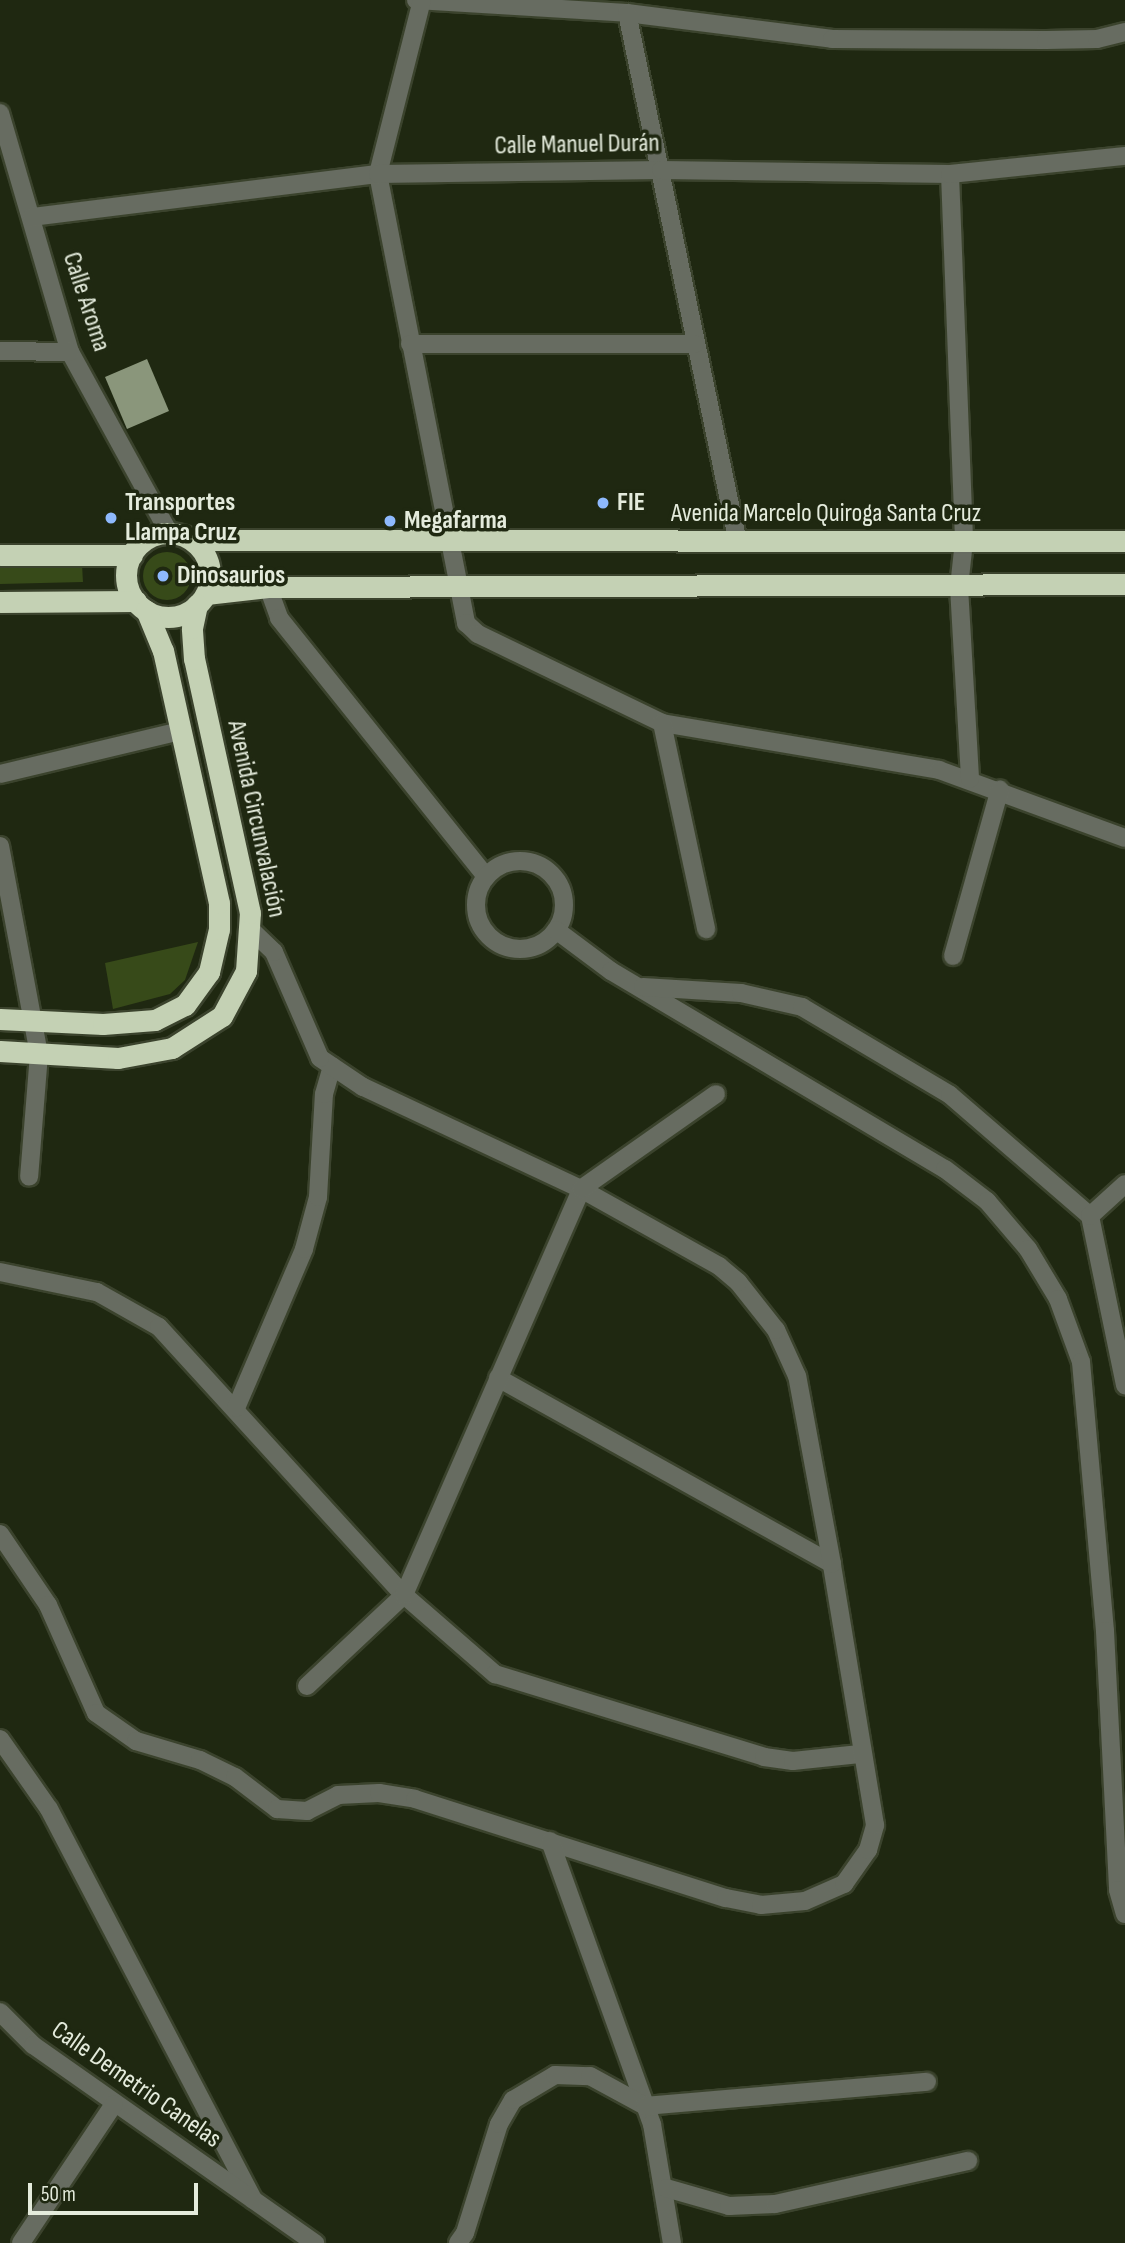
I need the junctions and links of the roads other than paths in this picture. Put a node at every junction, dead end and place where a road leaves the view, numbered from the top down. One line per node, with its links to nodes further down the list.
1 (420, 0): 2 (street); 7 (street)
2 (627, 13): 3 (street); 6 (street)
3 (1125, 32)
4 (0, 113): 9 (street, Calle Aroma)
5 (1125, 156): 8 (street, Calle Manuel Durán)
6 (661, 170): 7 (street, Calle Manuel Durán); 8 (street, Calle Manuel Durán); 11 (street)
7 (378, 174): 9 (street, Calle Manuel Durán); 10 (street)
8 (950, 174): 16 (street)
9 (32, 217): 13 (street, Calle Aroma)
10 (410, 344): 11 (street); 18 (street)
11 (695, 344): 19 (street)
12 (0, 351): 13 (street)
13 (70, 352): 14 (street, Calle Aroma)
14 (169, 533): 15 (highway); 21 (highway)
15 (192, 540): 18 (highway, Avenida Marcelo Quiroga Santa Cruz); 26 (highway)
16 (964, 541): 17 (highway, Avenida Marcelo Quiroga Santa Cruz); 19 (highway, Avenida Marcelo Quiroga Santa Cruz); 25 (street)
17 (1125, 541)
18 (449, 542): 19 (highway, Avenida Marcelo Quiroga Santa Cruz); 24 (street)
19 (738, 542)
20 (0, 555): 21 (highway)
21 (132, 555): 28 (highway)
22 (1125, 584): 25 (highway)
23 (268, 587): 24 (highway); 26 (highway); 36 (street)
24 (458, 587): 25 (highway); 29 (street)
25 (959, 587): 32 (street)
26 (201, 600): 28 (highway); 37 (highway, Avenida Circunvalación)
27 (0, 602): 28 (highway)
28 (141, 606): 30 (highway, Avenida Circunvalación)
29 (662, 723): 32 (street); 39 (street)
30 (180, 731): 31 (street); 38 (highway, Avenida Circunvalación)
31 (0, 774)
32 (970, 779): 33 (street)
33 (1000, 789): 34 (street); 42 (street)
34 (1125, 838)
35 (0, 846): 45 (street)
36 (486, 876): 40 (street); 40 (street)
37 (248, 898): 38 (highway); 41 (highway, Avenida Circunvalación)
38 (219, 903): 45 (highway, Avenida Circunvalación)
39 (706, 929)
40 (556, 930): 43 (street)
41 (252, 931): 47 (highway, Avenida Circunvalación); 48 (street)
42 (953, 956)
43 (639, 987): 53 (street); 65 (street)
44 (0, 1018): 45 (highway, Avenida Circunvalación)
45 (32, 1020): 47 (street)
46 (0, 1051): 47 (highway, Avenida Circunvalación)
47 (38, 1054): 50 (street)
48 (332, 1066): 52 (street); 57 (street)
49 (716, 1094): 52 (street)
50 (29, 1177)
51 (1125, 1184): 53 (street)
52 (581, 1189): 55 (street); 59 (street)
53 (1090, 1216): 56 (street)
54 (0, 1272): 57 (street)
55 (498, 1378): 59 (street); 60 (street)
56 (1125, 1385)
57 (236, 1408): 60 (street)
58 (0, 1534): 64 (street)
59 (832, 1564): 63 (street)
60 (404, 1595): 61 (street); 63 (street)
61 (307, 1686)
62 (0, 1740): 73 (street)
63 (860, 1754): 64 (street)
64 (550, 1841): 70 (street)
65 (1121, 1893): 66 (street)
66 (1125, 1914)
67 (0, 2012): 69 (street, Calle Demetrio Canelas)
68 (927, 2082): 70 (street)
69 (114, 2104): 73 (street, Calle Demetrio Canelas); 74 (street)
70 (645, 2106): 72 (street); 76 (street)
71 (968, 2161): 72 (street)
72 (666, 2188): 77 (street)
73 (253, 2200): 75 (street, Calle Demetrio Canelas)
74 (21, 2243)
75 (316, 2243)
76 (458, 2243)
77 (672, 2243)

